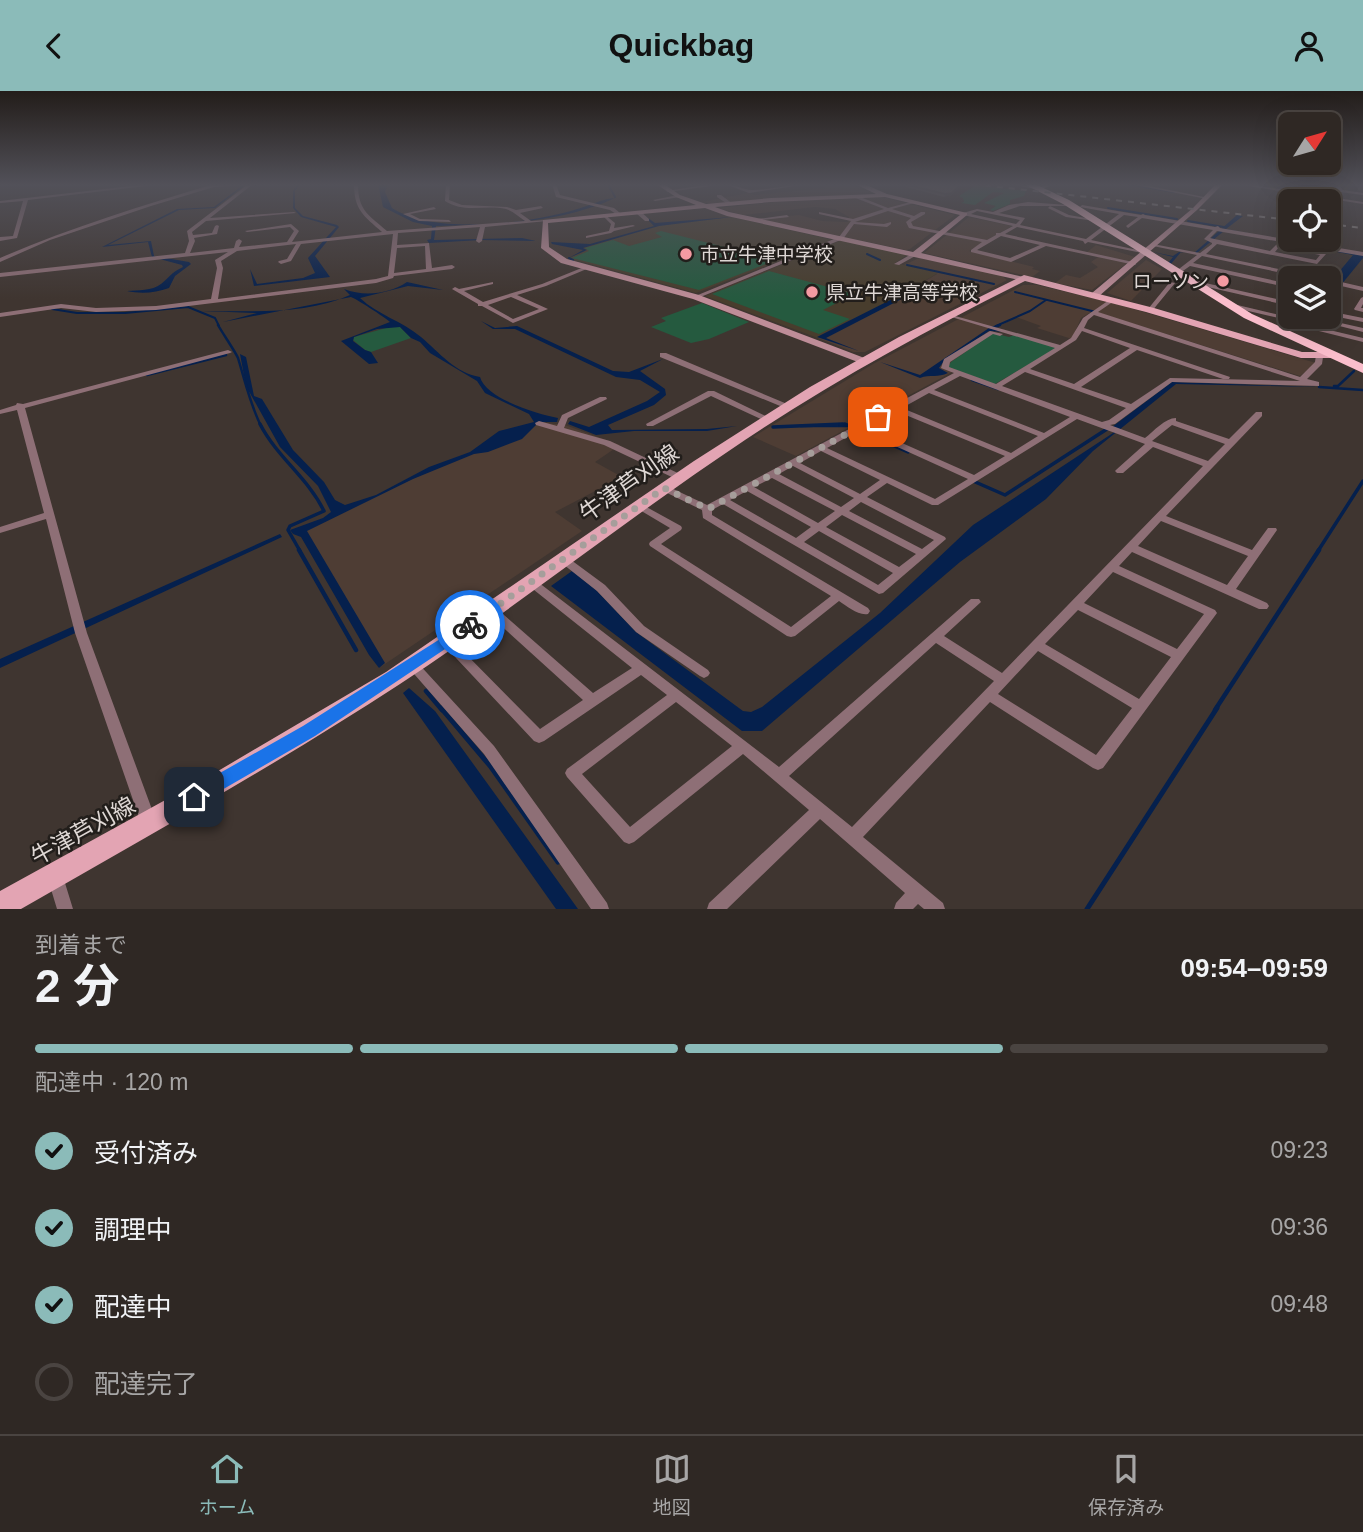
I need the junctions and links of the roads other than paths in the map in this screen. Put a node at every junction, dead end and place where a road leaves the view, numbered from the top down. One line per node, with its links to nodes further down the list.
1 (19, 222): 41 (street)
2 (98, 222): 63 (street)
3 (202, 222): 39 (street)
4 (255, 222): 32 (street)
5 (374, 222): 37 (street)
6 (446, 222): 24 (street)
7 (518, 222): 26 (street)
8 (545, 222): 70 (street)
9 (610, 222): 33 (street)
10 (764, 222): 43 (street)
11 (852, 222): 43 (street)
12 (861, 222): 23 (street)
13 (908, 222): 36 (street)
14 (955, 222): 36 (street)
15 (1000, 222): 28 (street)
16 (1020, 222): 28 (street)
17 (1087, 222): 30 (street)
18 (1094, 222): 30 (highway)
19 (1108, 222): 30 (street)
20 (1133, 222): 29 (street)
21 (1181, 222): 52 (street)
22 (1182, 222): 31 (street)
23 (889, 223)
24 (462, 224): 26 (street); 35 (street)
25 (217, 226): 39 (street)
26 (484, 226): 42 (street)
27 (633, 226): 33 (street)
28 (1017, 226): 38 (street); 47 (street)
29 (1128, 226)
30 (1101, 227): 47 (street); 59 (highway)
31 (1218, 227): 48 (street); 60 (street)
32 (256, 230): 34 (street); 49 (street)
33 (612, 230): 40 (street)
34 (247, 231)
35 (396, 232): 37 (street); 53 (street)
36 (942, 232): 45 (street); 58 (street)
37 (386, 233): 46 (street)
38 (1001, 235): 45 (street); 51 (street)
39 (192, 237): 57 (street)
40 (587, 237)
41 (0, 239)
42 (480, 239)
43 (833, 240): 58 (street); 83 (street)
44 (239, 241): 54 (street)
45 (986, 241): 51 (street)
46 (300, 242): 49 (street); 64 (street)
47 (1085, 242): 59 (street)
48 (1215, 242): 55 (street); 56 (street)
49 (289, 243): 50 (street)
50 (271, 245): 54 (street); 62 (street)
51 (1044, 245): 66 (street)
52 (1154, 245): 59 (street); 61 (street)
53 (394, 247): 71 (street); 74 (street)
54 (236, 249): 57 (street); 88 (street)
55 (1207, 250): 61 (street); 68 (street)
56 (1271, 253): 56 (street)
57 (187, 254): 73 (street)
58 (915, 254): 65 (street); 75 (street)
59 (1145, 254): 66 (street); 76 (highway)
60 (1363, 254)
61 (1199, 255): 67 (street); 72 (street)
62 (262, 256)
63 (0, 260)
64 (281, 261)
65 (897, 264)
66 (1133, 264): 84 (street)
67 (1189, 264): 76 (street); 79 (street)
68 (1287, 266)
69 (452, 267): 71 (street)
70 (586, 268): 82 (street); 83 (street)
71 (429, 270): 74 (street)
72 (1278, 271)
73 (0, 275)
74 (392, 275): 88 (street)
75 (1024, 278): 84 (main road); 95 (main road, 牛津芦刈線)
76 (1174, 278): 77 (highway); 91 (street)
77 (1192, 282): 87 (street); 90 (highway)
78 (491, 283): 89 (street)
79 (1278, 283)
80 (1341, 284): 81 (street)
81 (1363, 289)
82 (511, 295): 89 (street); 89 (street)
83 (700, 296): 110 (street)
84 (1095, 296): 86 (main road)
85 (1363, 299): 92 (street)
86 (1111, 300): 91 (main road); 93 (street)
87 (1278, 301)
88 (214, 302): 94 (street)
89 (480, 305)
90 (1230, 305): 96 (street); 109 (highway)
91 (1150, 310): 109 (main road)
92 (1363, 310)
93 (1095, 312): 100 (street); 114 (street)
94 (0, 315)
95 (950, 315): 103 (street); 110 (main road, 牛津芦刈線)
96 (1278, 316)
97 (1341, 316): 98 (street)
98 (1363, 320)
99 (1341, 327): 102 (street)
100 (1081, 329): 105 (street); 106 (street)
101 (1327, 329): 104 (street)
102 (1363, 330)
103 (1015, 333): 105 (street); 113 (street)
104 (1363, 340)
105 (1061, 347): 112 (street)
106 (1136, 348): 115 (street); 116 (street)
107 (228, 352): 120 (street)
108 (663, 355): 121 (street)
109 (1325, 356): 111 (highway); 114 (street)
110 (863, 361): 121 (main road, 牛津芦刈線)
111 (1363, 369)
112 (1025, 370): 116 (street); 117 (street)
113 (960, 373): 117 (street); 118 (street)
114 (1303, 378): 115 (street)
115 (1239, 382): 122 (street)
116 (1075, 387): 122 (street)
117 (1001, 388): 126 (street)
118 (928, 390): 123 (street); 133 (street)
119 (603, 399): 131 (street)
120 (20, 405): 124 (street); 151 (street)
121 (788, 406): 127 (main road, 牛津芦刈線)
122 (1131, 407): 130 (street)
123 (896, 408): 132 (street); 137 (street)
124 (0, 412)
125 (1259, 414): 135 (street)
126 (1077, 416): 130 (street); 133 (street)
127 (768, 419): 129 (street); 144 (main road, 牛津芦刈線)
128 (539, 423): 131 (street)
129 (650, 425)
130 (1105, 425): 134 (street)
131 (560, 428): 144 (street)
132 (858, 428): 136 (street); 143 (street)
133 (1045, 436): 137 (street)
134 (1149, 443): 135 (street); 139 (street); 140 (street)
135 (1232, 443): 139 (street)
136 (821, 448): 138 (street); 142 (street)
137 (1012, 456): 143 (street)
138 (793, 463): 141 (street); 146 (street)
139 (1209, 465): 152 (street)
140 (1120, 471)
141 (772, 474): 145 (street); 150 (street)
142 (887, 480): 143 (street); 146 (street)
143 (974, 480)
144 (672, 482): 148 (main road, 牛津芦刈線); 149 (street)
145 (747, 487): 147 (street); 153 (street)
146 (861, 498): 150 (street); 158 (street)
147 (723, 500): 149 (street); 156 (street)
148 (638, 506): 160 (main road, 牛津芦刈線); 165 (street)
149 (708, 509): 165 (street)
150 (841, 511): 153 (street); 158 (street)
151 (49, 515): 154 (street); 186 (street)
152 (1160, 517): 157 (street); 159 (street)
153 (818, 527): 156 (street); 162 (street)
154 (0, 530)
155 (1272, 530): 159 (street)
156 (797, 543): 162 (street)
157 (1131, 547): 161 (street); 164 (street)
158 (923, 555): 162 (street)
159 (1254, 555): 164 (street)
160 (563, 559): 163 (main road, 牛津芦刈線); 177 (street)
161 (1112, 567): 167 (street); 174 (street)
162 (901, 573)
163 (530, 582): 169 (main road, 牛津芦刈線); 176 (street)
164 (1229, 591): 168 (street)
165 (838, 596): 170 (street)
166 (975, 602): 171 (street)
167 (1076, 604): 173 (street); 174 (street)
168 (1263, 606)
169 (491, 610): 172 (main road, 牛津芦刈線); 181 (street)
170 (864, 611)
171 (936, 637): 178 (street); 184 (street)
172 (447, 642): 175 (main road, 牛津芦刈線); 181 (street)
173 (1037, 645): 178 (street); 182 (street)
174 (1179, 656): 182 (street)
175 (412, 664): 186 (main road, 牛津芦刈線); 192 (street)
176 (641, 668): 179 (street); 181 (street)
177 (704, 673)
178 (1003, 680): 180 (street)
179 (676, 695): 183 (street); 183 (street)
180 (989, 695): 182 (street); 187 (street)
181 (593, 701)
182 (1141, 707)
183 (743, 746): 184 (street)
184 (779, 776): 185 (street)
185 (819, 810): 187 (street); 193 (street)
186 (149, 823): 188 (main road, 牛津芦刈線)
187 (852, 838): 189 (street)
188 (55, 875): 190 (main road, 牛津芦刈線); 191 (street)
189 (917, 892): 194 (street); 195 (street)
190 (0, 906)
191 (65, 909)
192 (601, 909)
193 (715, 909)
194 (902, 909)
195 (937, 909)

